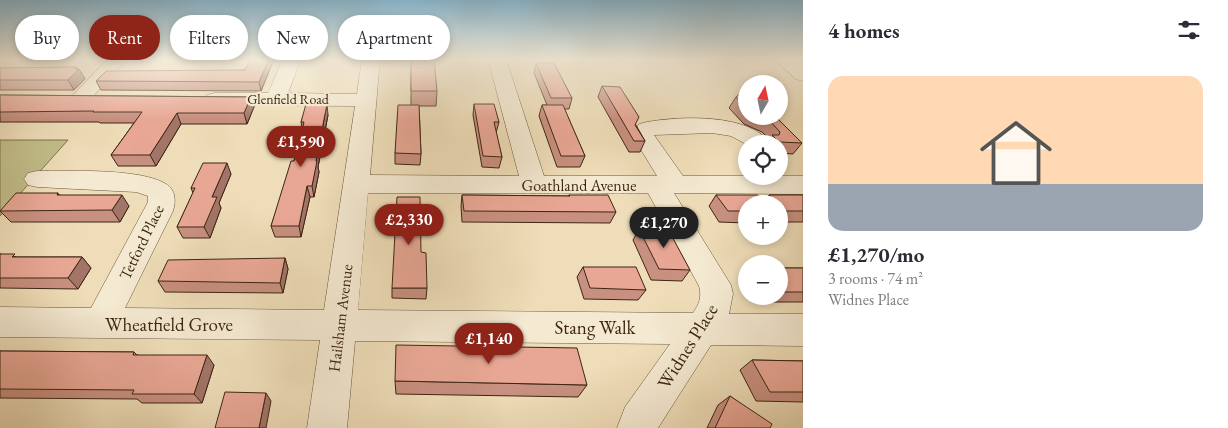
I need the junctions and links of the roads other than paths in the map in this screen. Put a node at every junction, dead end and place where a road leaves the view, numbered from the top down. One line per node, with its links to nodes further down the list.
1 (94, 79): 5 (street)
2 (284, 79): 7 (street)
3 (368, 79): 8 (street, Hailsham Avenue)
4 (503, 79): 13 (street)
5 (109, 99)
6 (198, 99): 7 (street, Glenfield Road)
7 (276, 99): 8 (street, Glenfield Road)
8 (365, 100): 12 (street, Hailsham Avenue)
9 (749, 135): 14 (street, Widnes Place)
10 (788, 173): 15 (street)
11 (36, 179): 17 (street, Tetford Place)
12 (355, 184): 13 (street, Goathland Avenue); 18 (street, Hailsham Avenue)
13 (534, 184): 14 (street, Goathland Avenue)
14 (666, 185): 15 (street, Goathland Avenue); 19 (street, Widnes Place)
15 (801, 185)
16 (0, 322): 17 (street, Wheatfield Grove)
17 (100, 324): 18 (street, Wheatfield Grove)
18 (339, 326): 19 (street, Stang Walk); 21 (street, Hailsham Avenue)
19 (701, 328): 20 (street, Stang Walk); 22 (street, Widnes Place)
20 (803, 330)
21 (327, 428)
22 (637, 428)

